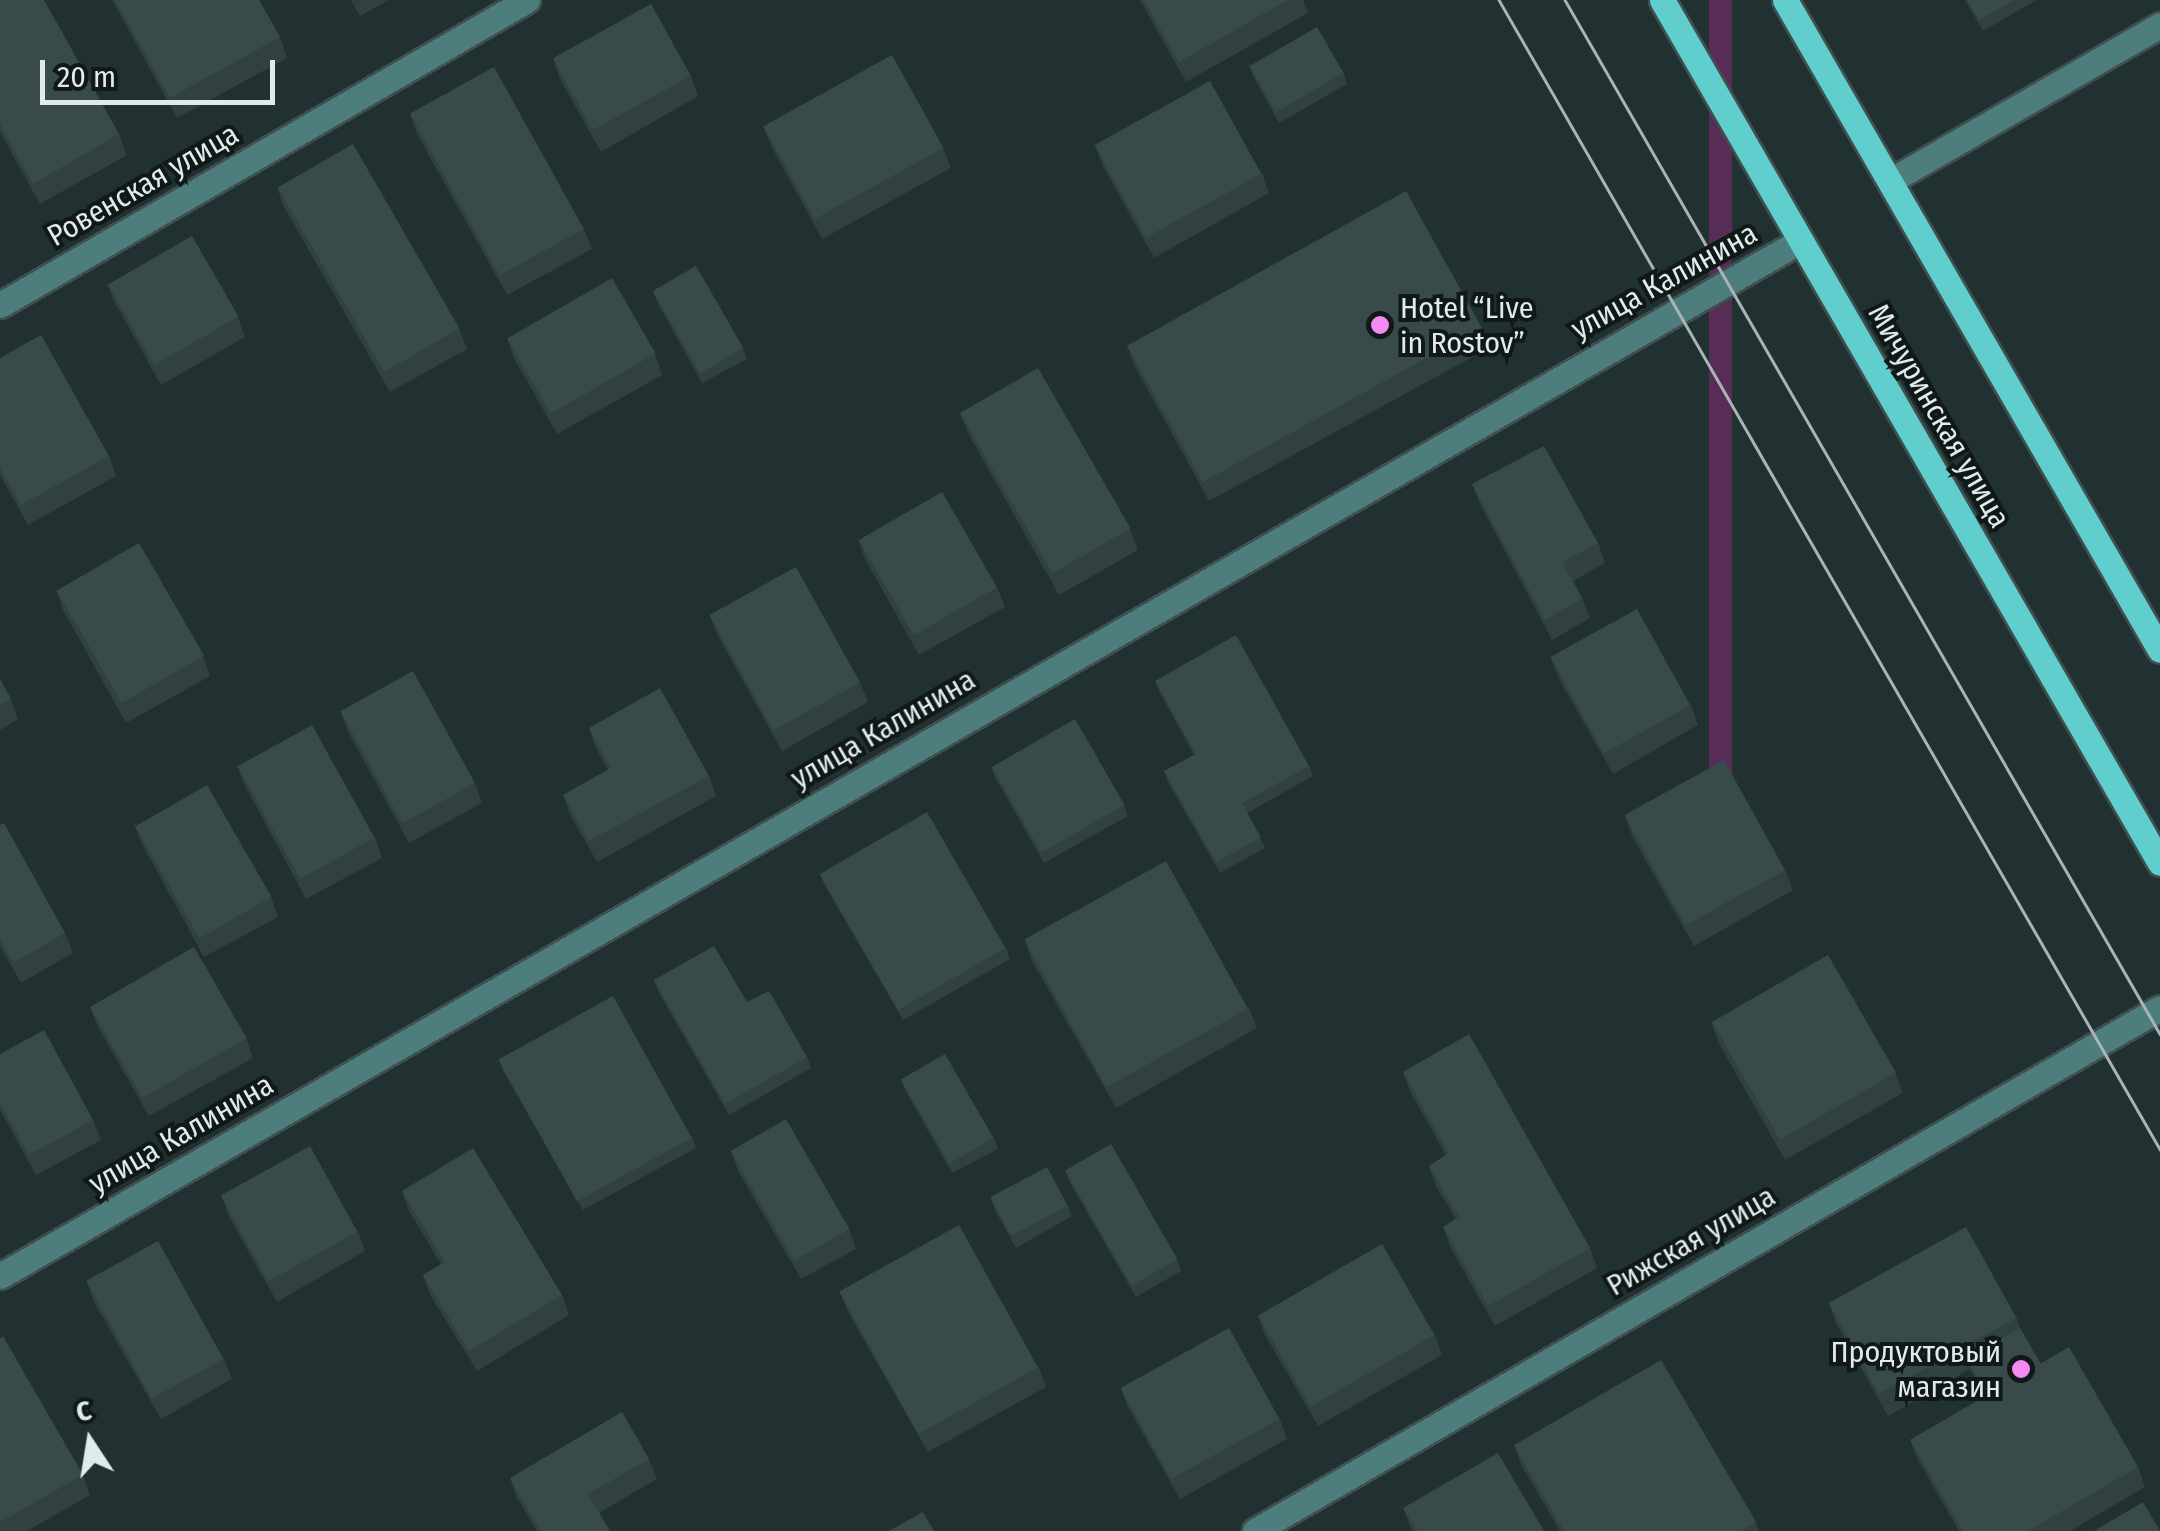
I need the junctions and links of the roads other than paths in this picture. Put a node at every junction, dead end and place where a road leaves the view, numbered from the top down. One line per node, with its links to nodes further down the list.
1 (527, 0): 7 (street, Ровенская улица)
2 (1662, 0): 6 (main road, Мичуринская улица)
3 (1786, 0): 5 (main road)
4 (2160, 25): 5 (street)
5 (1890, 180): 8 (main road)
6 (1800, 241): 9 (main road, Мичуринская улица); 11 (street, улица Калинина)
7 (0, 305)
8 (2160, 650)
9 (2160, 863)
10 (2160, 1008): 12 (street, Рижская улица)
11 (0, 1276)
12 (1255, 1531)

